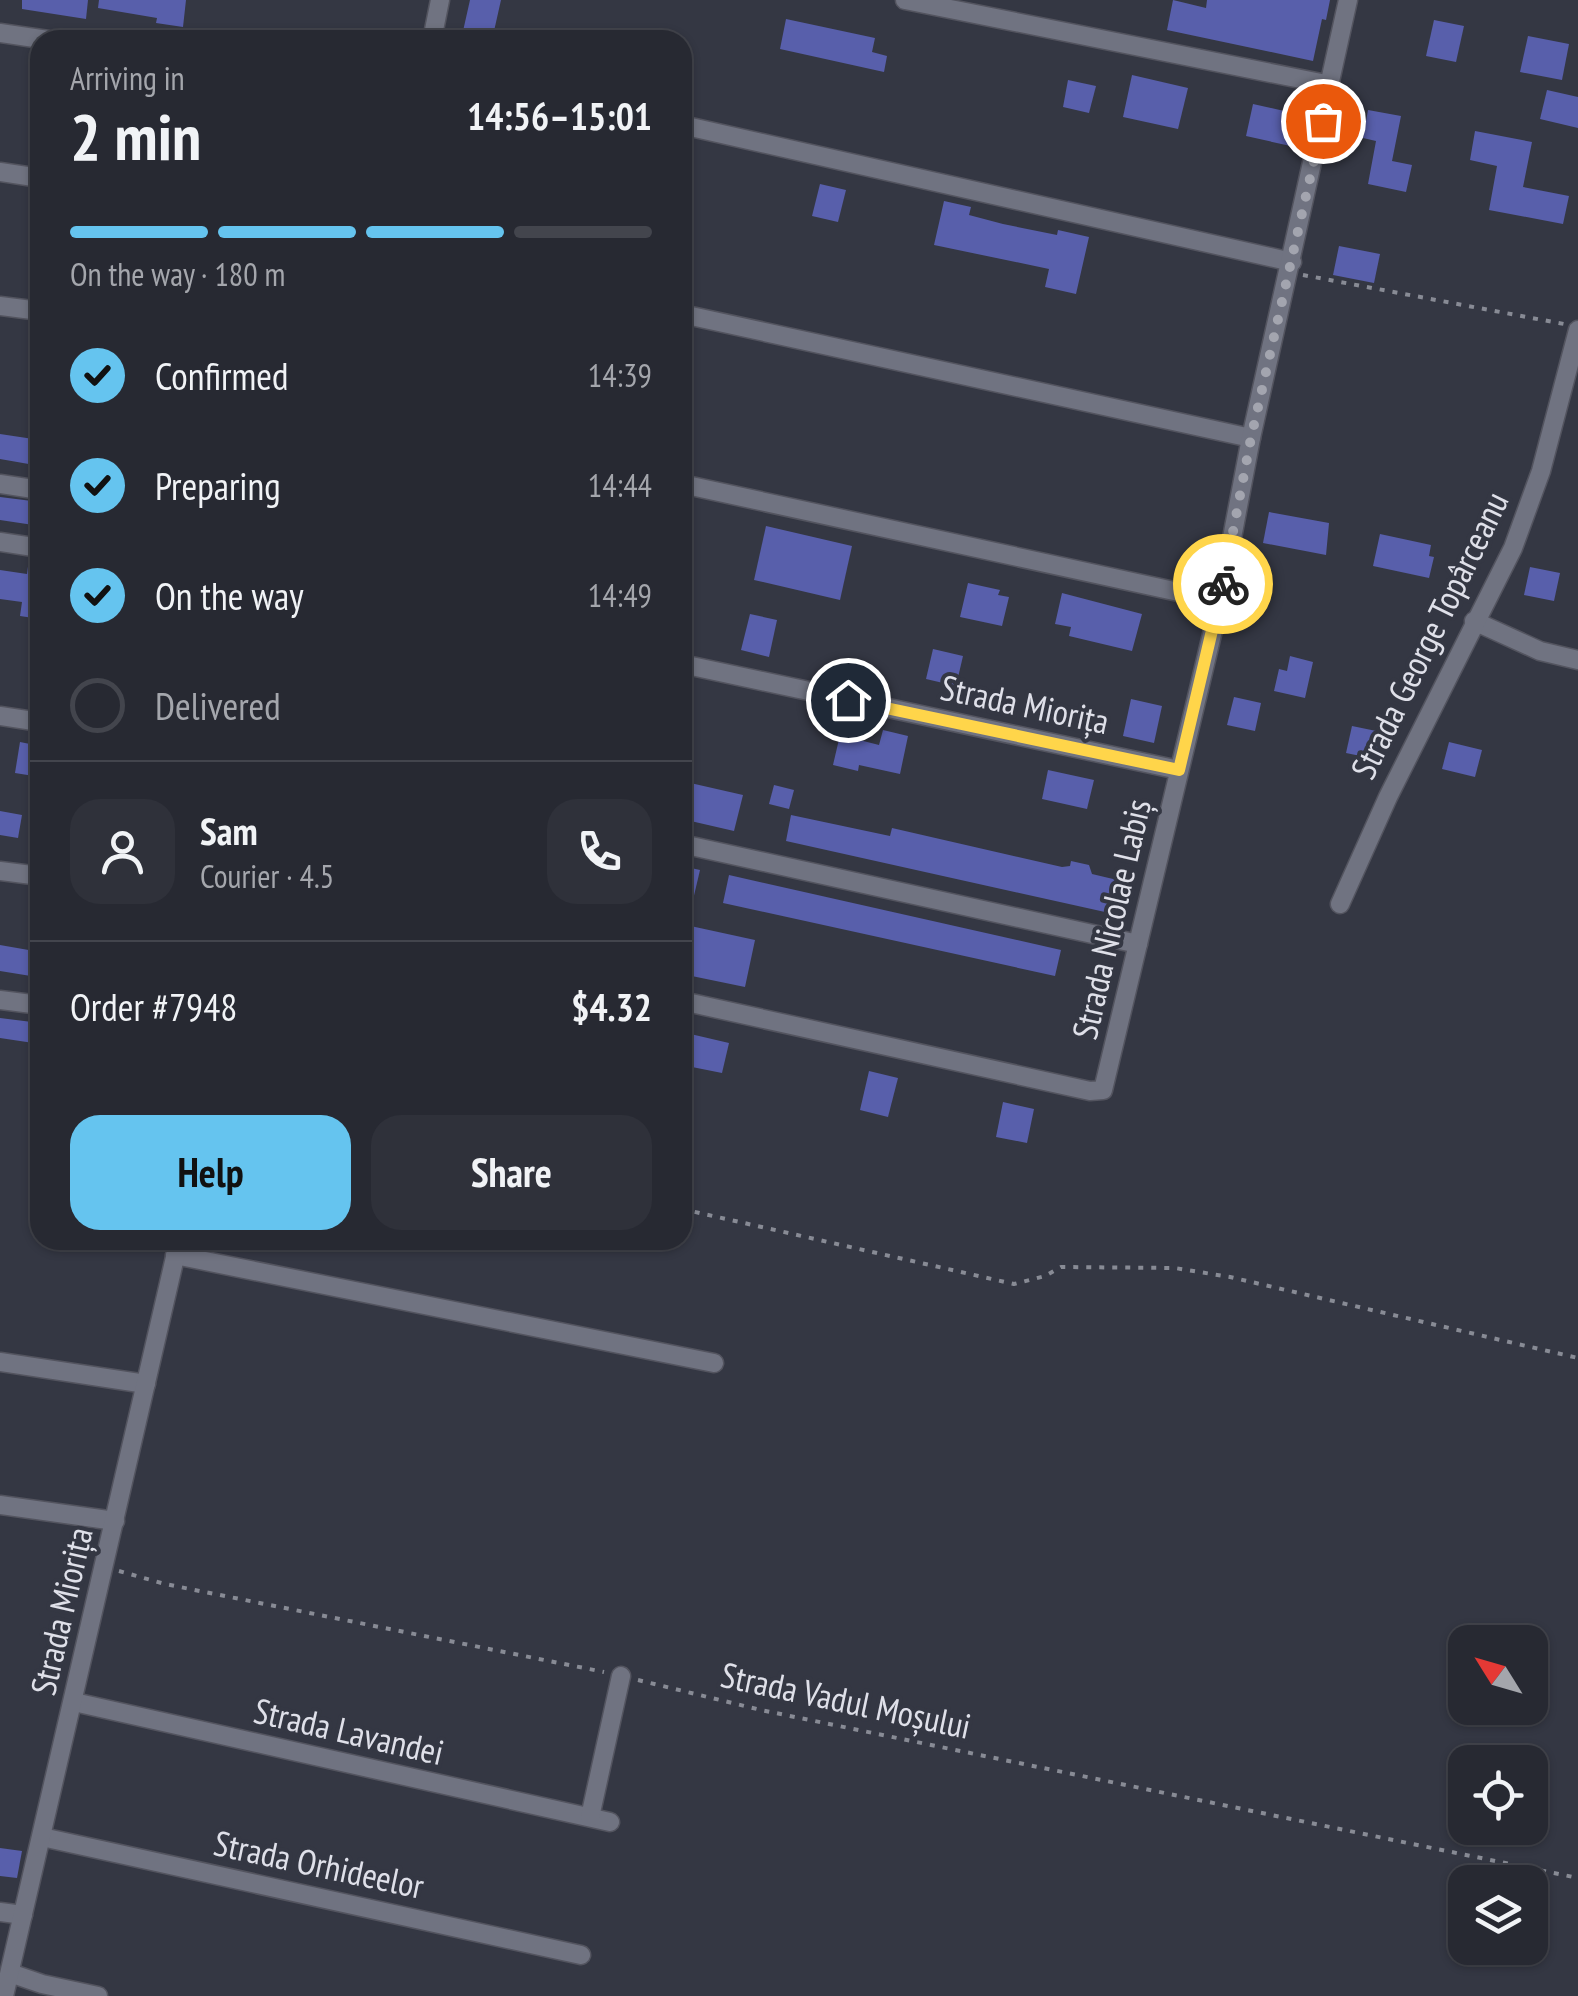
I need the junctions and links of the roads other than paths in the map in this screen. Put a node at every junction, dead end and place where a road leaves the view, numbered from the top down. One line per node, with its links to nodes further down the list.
1 (440, 0): 4 (street)
2 (905, 0): 7 (street)
3 (1348, 0): 7 (street, Strada Nicolae Labiș)
4 (434, 30)
5 (0, 33): 6 (street)
6 (30, 37)
7 (1331, 86): 11 (street, Strada Nicolae Labiș)
8 (692, 126): 11 (street)
9 (0, 172): 10 (street)
10 (30, 176)
11 (1290, 268): 16 (street, Strada Nicolae Labiș)
12 (0, 306): 13 (street)
13 (30, 310)
14 (692, 316): 16 (street)
15 (1578, 328): 23 (street, Strada George Topârceanu)
16 (1251, 438): 22 (street, Strada Nicolae Labiș)
17 (0, 484): 19 (street)
18 (692, 486): 22 (street)
19 (30, 488)
20 (0, 542): 21 (street)
21 (30, 546)
22 (1220, 601): 28 (street, Strada Nicolae Labiș)
23 (1474, 622): 24 (street); 32 (street, Strada George Topârceanu)
24 (1578, 660)
25 (692, 666): 28 (street, Strada Miorița)
26 (0, 716): 27 (street)
27 (30, 720)
28 (1179, 770): 33 (street, Strada Nicolae Labiș)
29 (692, 846): 33 (street)
30 (0, 870): 31 (street)
31 (30, 874)
32 (1340, 904)
33 (1138, 944): 35 (street, Strada Nicolae Labiș)
34 (0, 1000): 36 (street)
35 (692, 1003)
36 (30, 1004)
37 (177, 1250): 41 (street, Strada Miorița)
38 (186, 1250): 40 (street)
39 (0, 1362): 41 (street)
40 (714, 1363)
41 (146, 1384): 43 (street, Strada Miorița)
42 (0, 1505): 43 (street)
43 (115, 1520): 45 (street, Strada Miorița)
44 (620, 1676): 46 (street)
45 (74, 1702): 46 (street, Strada Lavandei); 48 (street, Strada Miorița)
46 (590, 1818): 47 (street, Strada Lavandei)
47 (610, 1822)
48 (42, 1837): 50 (street, Strada Miorița); 51 (street, Strada Orhideelor)
49 (0, 1912): 50 (street)
50 (23, 1915): 52 (street, Strada Miorița)
51 (582, 1955)
52 (10, 1973): 53 (street, Strada Miorița); 54 (street)
53 (4, 1996)
54 (98, 1996)

